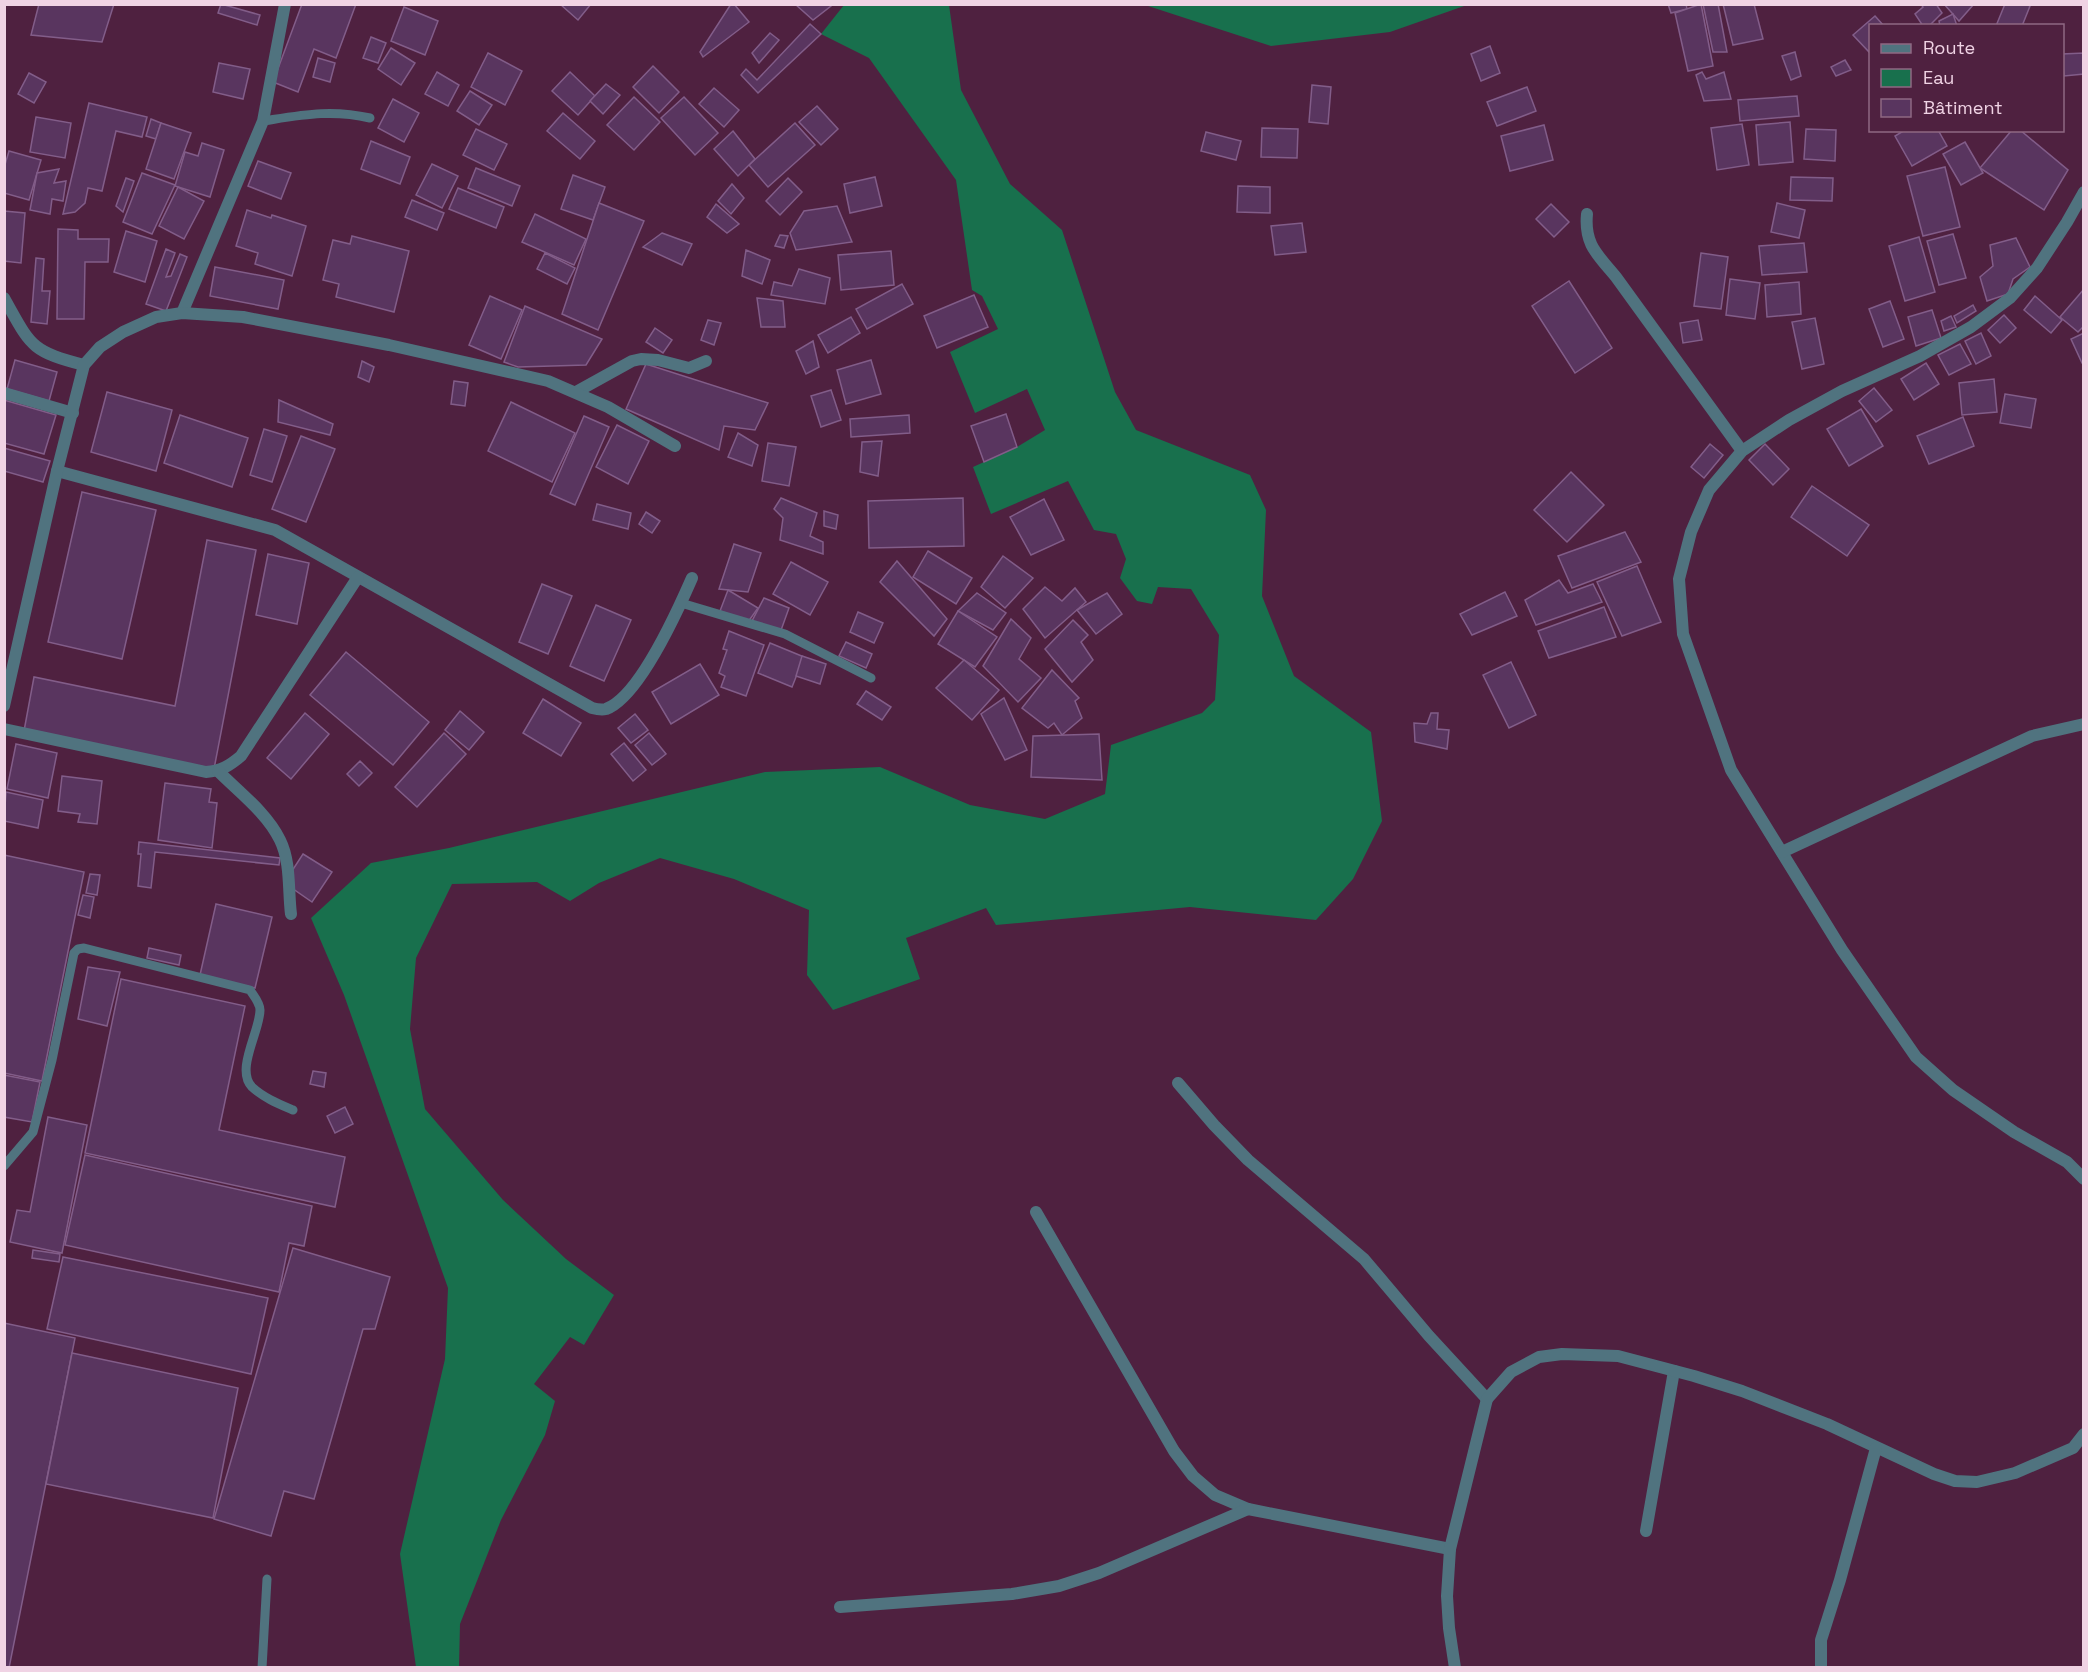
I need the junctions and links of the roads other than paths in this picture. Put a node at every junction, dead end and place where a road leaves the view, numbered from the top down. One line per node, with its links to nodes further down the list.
1 (285, 4): 3 (street)
2 (370, 118): 3 (lane)
3 (263, 121): 7 (street)
4 (2084, 192): 14 (street)
5 (1587, 214): 14 (street)
6 (4, 298): 9 (street)
7 (182, 313): 9 (street); 10 (street)
8 (706, 361): 10 (street)
9 (84, 365): 12 (street)
10 (576, 392): 13 (street)
11 (4, 393): 12 (street)
12 (73, 413): 15 (street)
13 (675, 446)
14 (1742, 451): 25 (street)
15 (57, 471): 16 (street); 19 (street)
16 (358, 578): 18 (street); 24 (street)
17 (692, 578): 18 (street)
18 (681, 603): 20 (lane)
19 (10, 653): 21 (street)
20 (871, 678)
21 (4, 706)
22 (2084, 724): 25 (street)
23 (4, 729): 24 (street)
24 (218, 771): 26 (street)
25 (1782, 852): 30 (street)
26 (291, 914)
27 (1178, 1083): 33 (street)
28 (293, 1110): 29 (lane)
29 (4, 1166)
30 (2084, 1179)
31 (1036, 1212): 36 (street)
32 (1674, 1371): 33 (street); 35 (street); 37 (street)
33 (1487, 1399): 38 (street)
34 (2084, 1434): 35 (street)
35 (1876, 1448): 43 (street)
36 (1248, 1509): 38 (street); 40 (street)
37 (1646, 1530)
38 (1450, 1549): 42 (street)
39 (267, 1579): 41 (lane)
40 (840, 1607)
41 (262, 1668)
42 (1455, 1668)
43 (1821, 1668)

